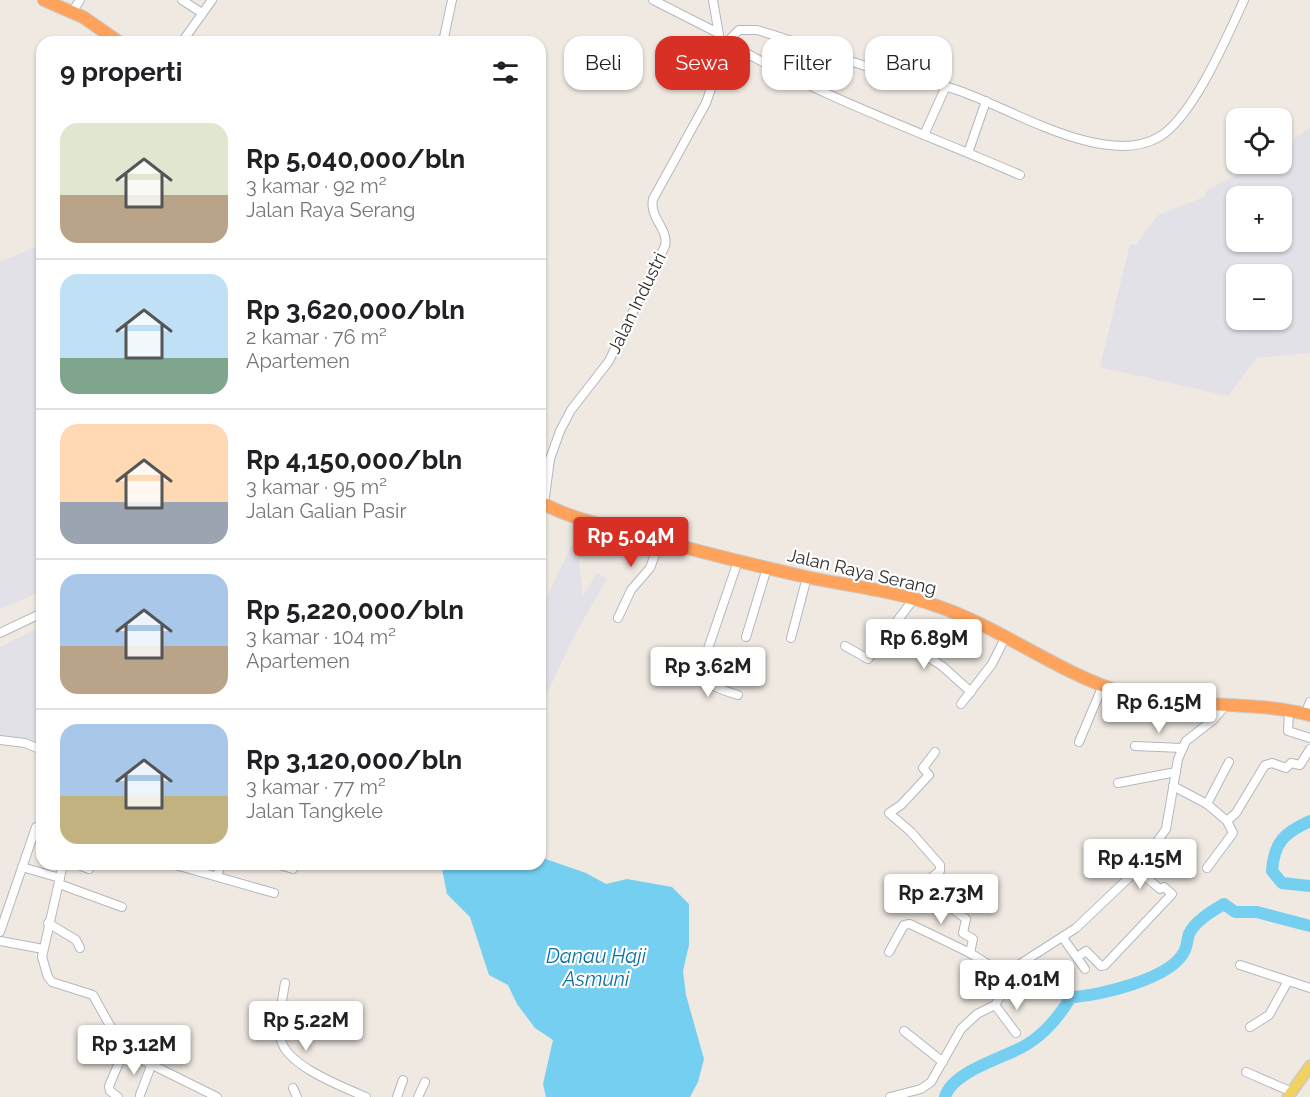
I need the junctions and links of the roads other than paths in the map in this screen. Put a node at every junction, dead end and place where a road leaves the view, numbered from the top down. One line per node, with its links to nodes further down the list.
1 (44, 0): 9 (highway)
2 (80, 0): 9 (street)
3 (182, 0): 10 (street)
4 (212, 0): 10 (street)
5 (452, 0): 14 (street)
6 (653, 0): 11 (street)
7 (713, 0): 11 (street)
8 (1244, 0): 22 (street)
9 (72, 12): 12 (highway)
10 (202, 13): 13 (street)
11 (718, 33): 15 (street)
12 (110, 36)
13 (186, 36)
14 (444, 36)
15 (720, 36)
16 (733, 36): 18 (street)
17 (750, 56): 23 (street)
18 (865, 66)
19 (952, 88): 22 (street)
20 (710, 90): 26 (street, Jalan Industri)
21 (944, 90): 23 (street)
22 (986, 101): 24 (street)
23 (924, 135): 24 (street)
24 (968, 153): 25 (street)
25 (1020, 175)
26 (546, 481)
27 (546, 505): 28 (highway, Jalan Raya Serang)
28 (660, 541): 29 (highway, Jalan Raya Serang); 34 (street)
29 (738, 561): 30 (highway, Jalan Raya Serang); 43 (street)
30 (766, 568): 31 (highway, Jalan Raya Serang); 38 (street)
31 (807, 577): 32 (highway, Jalan Raya Serang); 39 (street)
32 (913, 600): 35 (street); 37 (highway, Jalan Raya Serang)
33 (36, 616): 36 (street)
34 (618, 618)
35 (889, 632): 40 (street); 42 (street)
36 (0, 633)
37 (1006, 636): 41 (highway, Jalan Raya Serang); 42 (street)
38 (746, 637)
39 (791, 638)
40 (845, 646)
41 (1103, 685): 45 (highway, Jalan Raya Serang); 50 (street)
42 (971, 692): 44 (street)
43 (738, 695)
44 (961, 704)
45 (1227, 704): 47 (highway, Jalan Raya Serang); 53 (street)
46 (1308, 710): 47 (highway, Jalan Raya Serang)
47 (1288, 711): 48 (street)
48 (1310, 738)
49 (0, 740): 52 (street)
50 (1079, 742)
51 (1135, 746): 53 (street)
52 (36, 748)
53 (1182, 748): 57 (street)
54 (1310, 748): 61 (street)
55 (935, 752): 80 (street)
56 (1229, 762): 60 (street)
57 (1176, 772): 58 (street); 59 (street)
58 (1118, 783)
59 (1173, 786): 60 (street); 68 (street)
60 (1207, 804): 61 (street)
61 (1227, 821): 64 (street)
62 (36, 827): 63 (street)
63 (22, 867): 70 (street); 74 (street)
64 (1207, 868)
65 (62, 870): 70 (street)
66 (195, 870): 69 (street)
67 (220, 870): 69 (street)
68 (1137, 870): 75 (street); 81 (street)
69 (218, 876): 71 (street)
70 (59, 881): 72 (street); 73 (street)
71 (274, 892)
72 (122, 907)
73 (48, 923): 77 (street); 78 (street)
74 (0, 932)
75 (1063, 938): 81 (street); 84 (street)
76 (0, 941): 78 (street)
77 (80, 948)
78 (43, 949): 92 (street)
79 (889, 952): 80 (street)
80 (970, 953): 84 (street)
81 (1077, 957): 83 (street)
82 (1240, 965): 85 (street)
83 (1085, 969)
84 (1010, 978): 88 (street)
85 (1288, 981): 87 (street); 89 (street)
86 (285, 983): 103 (street)
87 (1310, 988)
88 (996, 1005): 91 (street); 93 (street)
89 (1250, 1027)
90 (904, 1032): 93 (street)
91 (1016, 1033)
92 (124, 1051): 94 (street); 101 (street)
93 (943, 1062): 106 (street)
94 (152, 1066): 99 (street); 102 (street)
95 (1310, 1066): 100 (main road)
96 (1246, 1072): 100 (street)
97 (403, 1080): 104 (street)
98 (425, 1082): 105 (street)
99 (140, 1095)
100 (1290, 1095)
101 (118, 1097)
102 (217, 1097)
103 (366, 1097)
104 (397, 1097)
105 (418, 1097)
106 (890, 1097)

